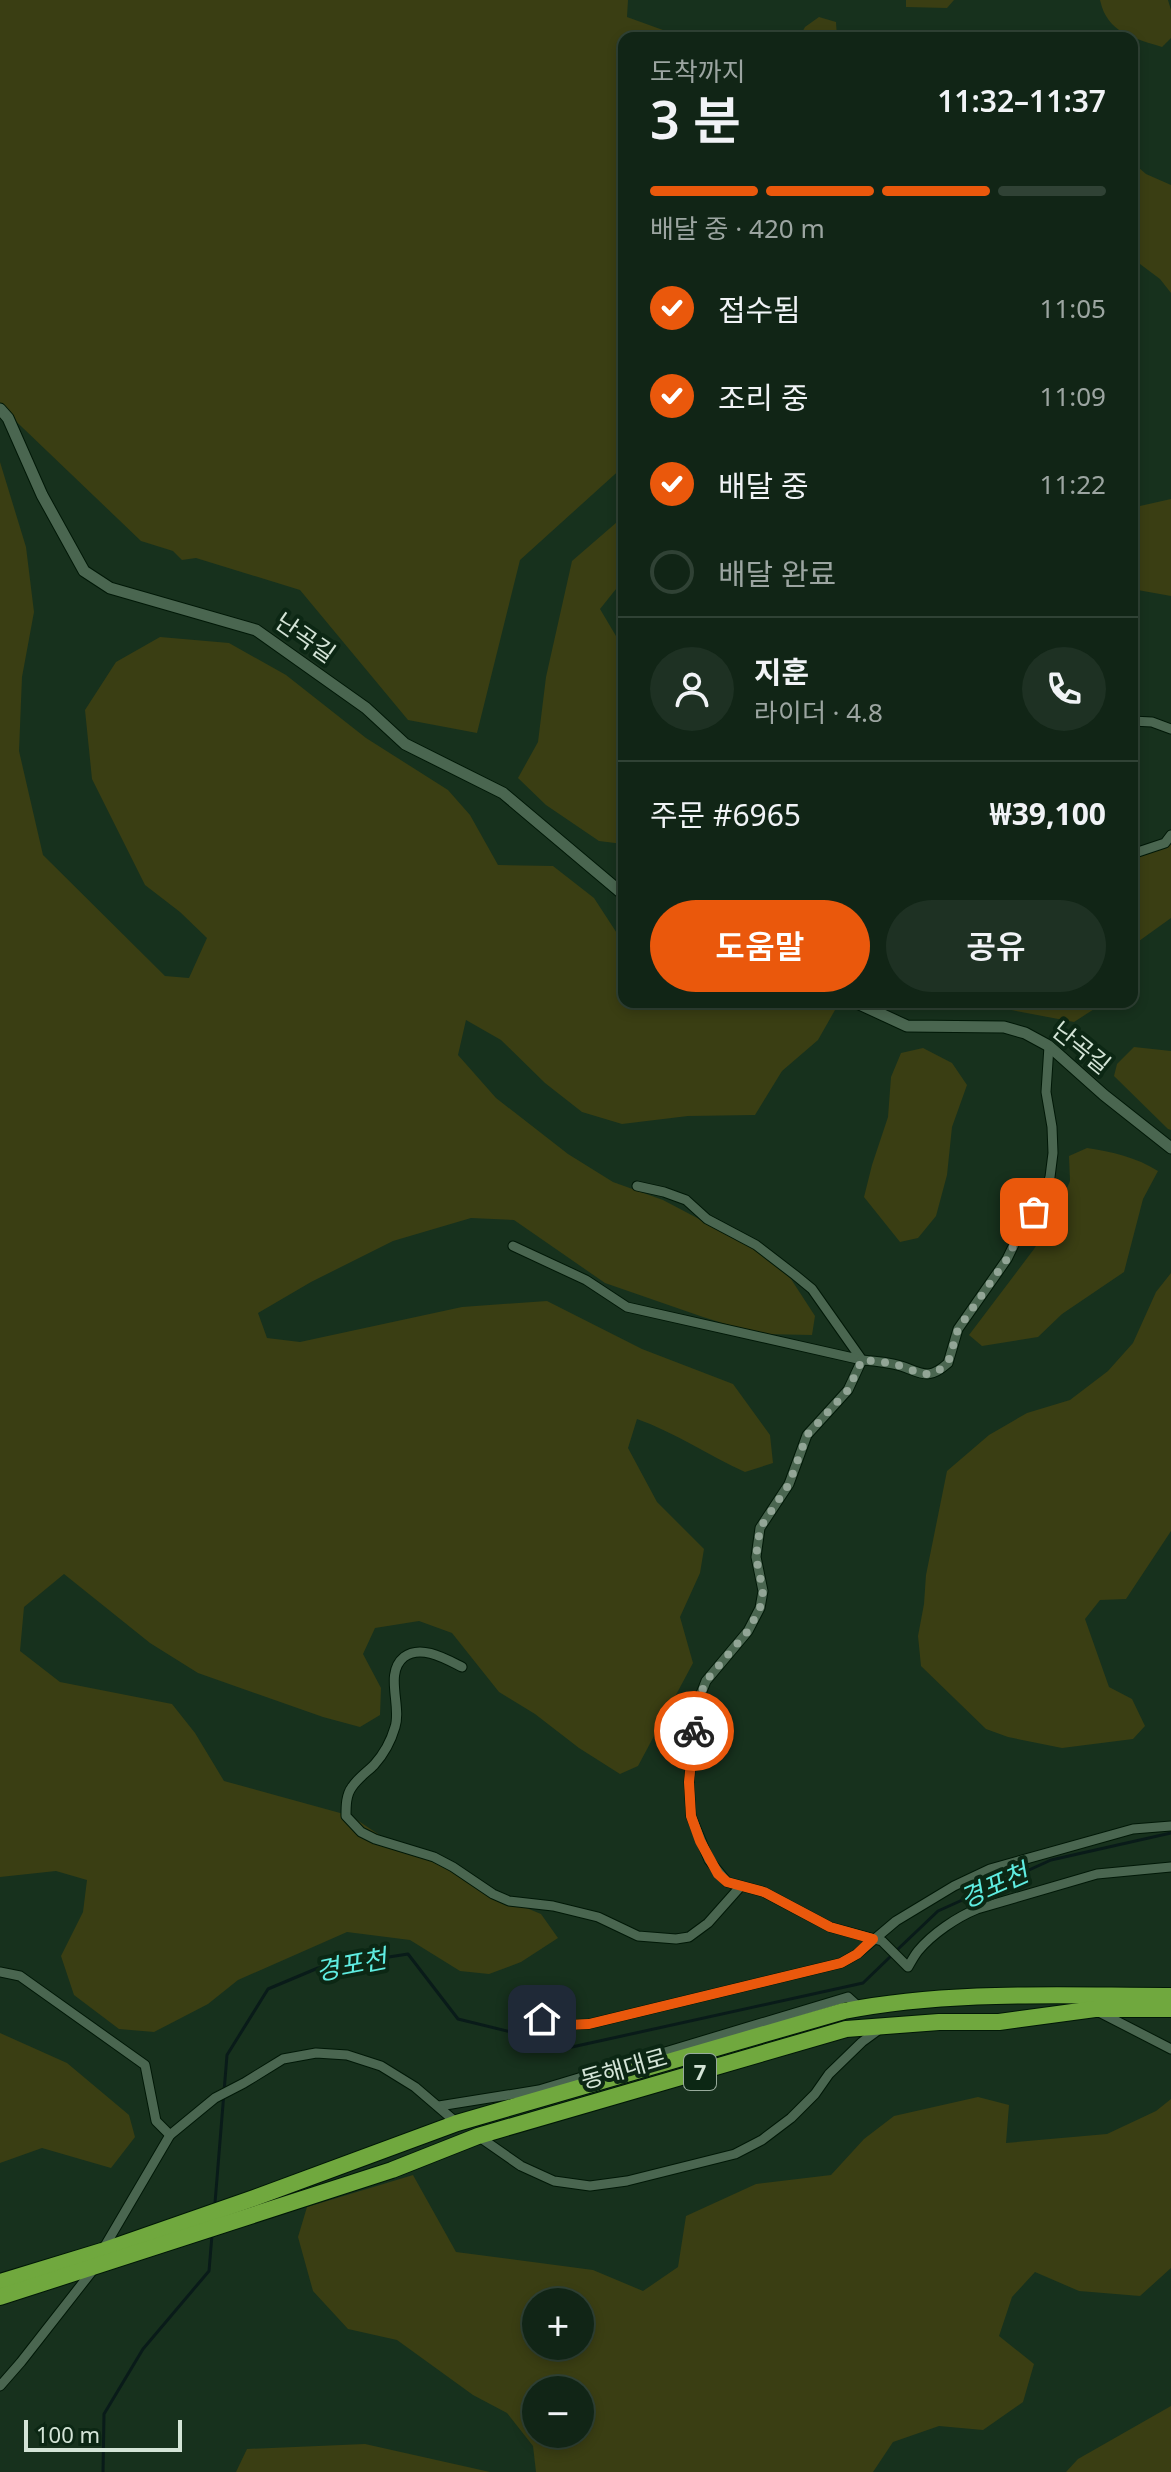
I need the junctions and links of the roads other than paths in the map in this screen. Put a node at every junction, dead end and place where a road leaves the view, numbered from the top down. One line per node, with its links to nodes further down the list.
1 (0, 409): 6 (street, 난곡길)
2 (1138, 721): 3 (street)
3 (1171, 729)
4 (1171, 835): 5 (street)
5 (1138, 852)
6 (618, 890)
7 (868, 1008): 8 (street, 난곡길)
8 (1049, 1046): 9 (street, 난곡길); 12 (street)
9 (1171, 1148)
10 (637, 1186): 12 (street)
11 (513, 1246): 12 (street)
12 (862, 1360): 16 (street)
13 (462, 1667): 16 (street)
14 (1171, 1826): 17 (street)
15 (1171, 1867): 17 (street)
16 (740, 1887): 17 (street)
17 (878, 1940): 23 (street)
18 (0, 1972): 28 (street)
19 (1171, 1996): 20 (highway, 동해대로 / 7)
20 (861, 2008): 26 (street); 27 (highway, 동해대로 / 7)
21 (1095, 2009): 22 (highway, 동해대로 / 7); 24 (highway, 동해대로 / 7); 25 (street)
22 (1171, 2009)
23 (518, 2012)
24 (882, 2027): 29 (highway, 동해대로 / 7); 29 (street)
25 (1171, 2049)
26 (439, 2106): 27 (street); 28 (street)
27 (457, 2123): 30 (highway, 동해대로 / 7)
28 (170, 2135): 31 (street)
29 (478, 2136): 30 (highway, 동해대로 / 7)
30 (189, 2228): 31 (highway, 7); 32 (highway, 7)
31 (102, 2251): 32 (highway); 33 (highway, 7)
32 (95, 2267): 34 (highway, 7); 35 (street)
33 (0, 2282)
34 (0, 2297)
35 (0, 2386)

